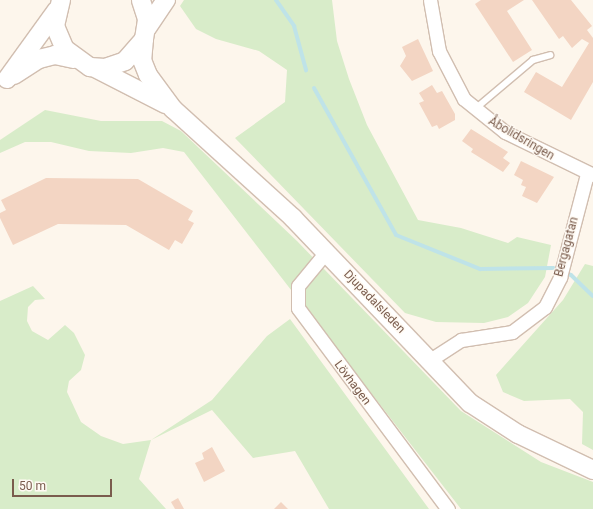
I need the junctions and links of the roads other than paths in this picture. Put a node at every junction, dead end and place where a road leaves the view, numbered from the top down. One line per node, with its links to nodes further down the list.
1 (141, 0): 5 (street)
2 (166, 0): 5 (street)
3 (430, 0): 11 (street, Åbolidsringen)
4 (59, 3): 7 (street); 9 (street)
5 (145, 34): 8 (street); 10 (street, Djupadalsleden)
6 (550, 55): 11 (lane)
7 (74, 59): 8 (street, Djupadalsleden); 9 (street)
8 (90, 67): 10 (street, Djupadalsleden)
9 (3, 82)
10 (173, 109): 13 (street, Djupadalsleden)
11 (475, 109): 12 (street, Åbolidsringen)
12 (590, 174): 14 (street, Bergagatan)
13 (326, 252): 14 (street, Djupadalsleden); 16 (street, Lövhagen)
14 (430, 360): 15 (street, Djupadalsleden)
15 (593, 470)
16 (448, 509)

